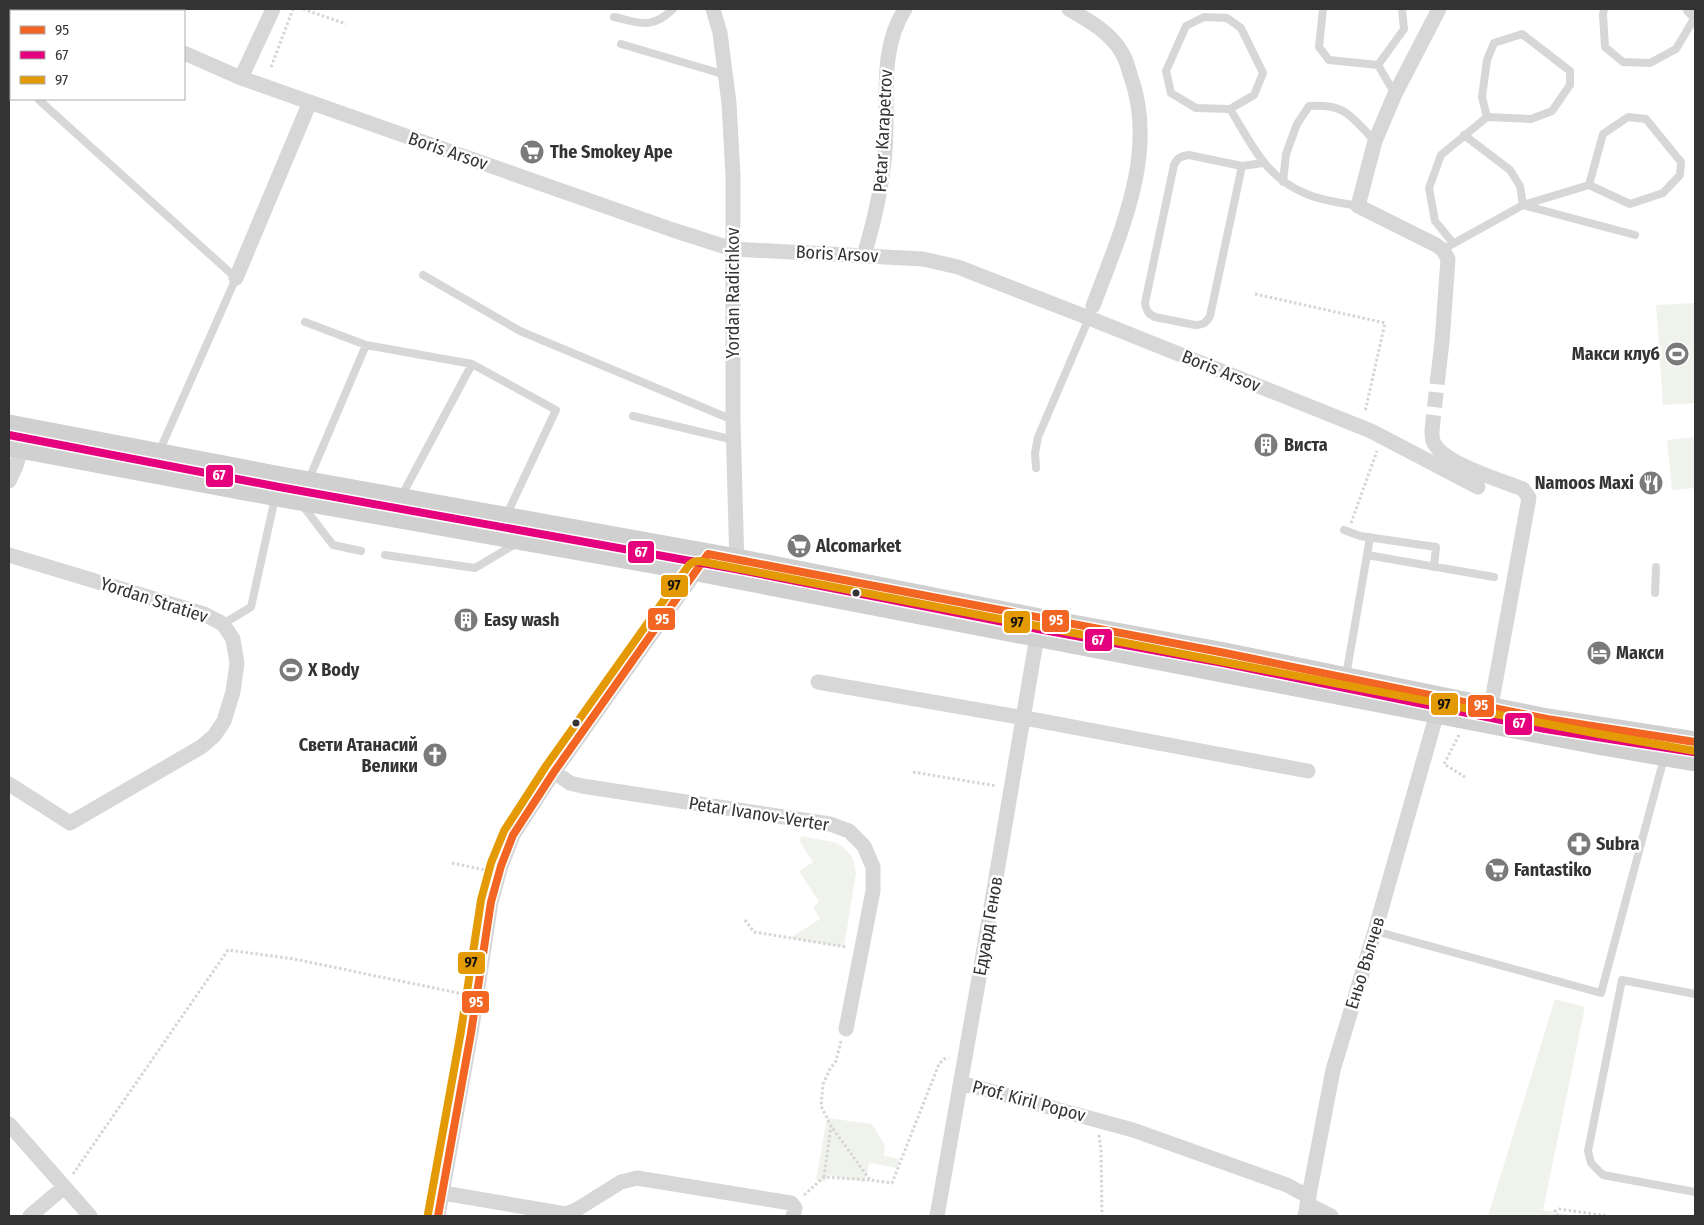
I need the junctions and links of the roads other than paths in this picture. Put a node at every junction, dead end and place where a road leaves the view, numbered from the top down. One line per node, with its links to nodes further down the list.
1 (273, 9): 18 (street)
2 (673, 9): 12 (lane)
3 (713, 9): 17 (street, Yordan Radichkov)
4 (905, 9): 35 (street, Petar Karapetrov)
5 (1070, 9): 38 (street)
6 (1322, 9): 16 (lane)
7 (1402, 9): 16 (lane)
8 (1439, 9): 19 (street)
9 (1604, 9): 13 (lane)
10 (1690, 9): 11 (street)
11 (1695, 14)
12 (614, 17)
13 (1695, 17)
14 (621, 44): 17 (lane)
15 (185, 53): 18 (street, Boris Arsov)
16 (1378, 65): 19 (lane)
17 (726, 75): 34 (street, Yordan Radichkov)
18 (241, 78): 21 (street, Boris Arsov)
19 (1395, 94): 25 (street)
20 (39, 100): 37 (lane)
21 (310, 102): 34 (street, Boris Arsov); 37 (street)
22 (1230, 109): 22 (lane); 26 (lane)
23 (1487, 117): 23 (lane); 24 (lane)
24 (1464, 135): 30 (lane); 33 (lane)
25 (1375, 141): 28 (lane); 31 (street)
26 (1263, 164): 27 (lane); 28 (lane)
27 (1242, 166): 27 (lane)
28 (1283, 182): 31 (lane)
29 (1588, 185): 29 (lane); 30 (lane)
30 (1523, 205): 32 (lane); 33 (lane)
31 (1358, 206): 33 (street)
32 (1634, 235)
33 (1448, 247): 42 (street)
34 (732, 249): 35 (street, Boris Arsov); 44 (street, Yordan Radichkov)
35 (864, 255): 38 (street, Boris Arsov)
36 (423, 275): 44 (lane)
37 (236, 278): 49 (lane)
38 (1091, 312): 50 (lane); 52 (street, Boris Arsov)
39 (305, 322): 40 (lane)
40 (366, 346): 41 (lane); 53 (lane)
41 (472, 364): 55 (lane); 56 (lane)
42 (1438, 376)
43 (633, 416): 47 (lane)
44 (733, 420): 47 (street, Yordan Radichkov)
45 (9, 425): 49 (main road)
46 (1432, 430): 75 (street)
47 (734, 440): 67 (street, Yordan Radichkov)
48 (15, 448): 51 (street); 54 (main road)
49 (159, 452): 53 (main road)
50 (1036, 468)
51 (9, 481)
52 (1478, 488)
53 (303, 491): 54 (main road); 55 (main road); 59 (main road); 60 (lane)
54 (276, 496): 70 (lane)
55 (400, 499): 56 (main road)
56 (504, 518): 64 (main road)
57 (1346, 530): 58 (lane)
58 (1370, 538): 63 (lane); 65 (lane)
59 (523, 540): 62 (lane); 64 (main road)
60 (361, 551)
61 (9, 555): 70 (street, Yordan Stratiev)
62 (385, 555)
63 (1367, 555): 65 (lane); 72 (lane)
64 (702, 562): 67 (main road); 81 (street)
65 (1434, 567): 68 (lane)
66 (1656, 567): 69 (lane)
67 (737, 569): 71 (main road); 72 (main road)
68 (1494, 577)
69 (1655, 593)
70 (224, 624): 82 (street, Yordan Stratiev)
71 (1037, 636): 74 (main road); 76 (street, Едуард Генов)
72 (1346, 678): 75 (main road)
73 (818, 682): 76 (street)
74 (1437, 713): 75 (main road); 83 (street, Еньо Вълчев)
75 (1489, 715): 77 (main road); 78 (main road)
76 (1025, 718): 80 (street); 86 (street, Едуард Генов)
77 (1695, 742)
78 (1664, 756): 79 (main road); 83 (lane)
79 (1695, 761)
80 (1308, 771)
81 (554, 772): 85 (street, Petar Ivanov-Verter); 90 (street)
82 (9, 784)
83 (1375, 931): 91 (street, Еньо Вълчев)
84 (1695, 994): 89 (lane)
85 (846, 1029)
86 (961, 1083): 91 (street, Prof. Kiril Popov); 96 (street, Едуард Генов)
87 (9, 1124): 88 (street)
88 (64, 1187): 93 (street); 94 (street)
89 (1695, 1192)
90 (443, 1193): 92 (street); 95 (street)
91 (1307, 1206): 97 (street, Prof. Kiril Popov)
92 (793, 1211)
93 (30, 1216)
94 (90, 1216)
95 (438, 1216)
96 (936, 1216)
97 (1331, 1216)

